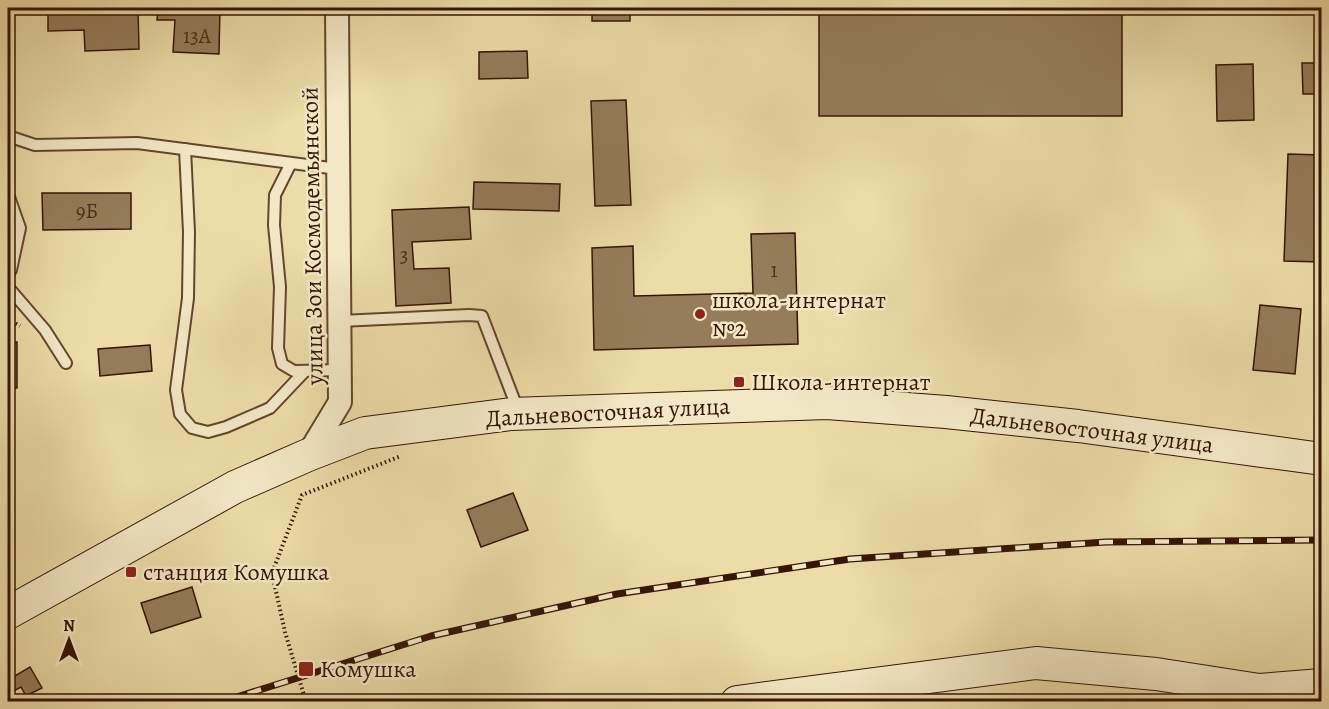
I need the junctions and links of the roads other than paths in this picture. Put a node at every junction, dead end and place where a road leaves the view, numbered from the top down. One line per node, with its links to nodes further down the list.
1 (337, 8): 5 (street, улица Зои Космодемьянской)
2 (8, 136): 3 (lane)
3 (185, 149): 4 (lane); 12 (lane)
4 (291, 162): 5 (lane); 12 (lane)
5 (338, 169): 9 (street, улица Зои Космодемьянской)
6 (8, 194): 7 (lane)
7 (9, 271)
8 (8, 287): 10 (lane)
9 (340, 321): 11 (street, улица Зои Космодемьянской); 14 (lane)
10 (66, 363)
11 (340, 370): 12 (lane); 13 (street, улица Зои Космодемьянской)
12 (304, 371)
13 (340, 402): 15 (street); 16 (street, улица Зои Космодемьянской)
14 (520, 413): 15 (street, Дальневосточная улица); 17 (street, Дальневосточная улица)
15 (365, 433): 16 (street, Дальневосточная улица)
16 (308, 455): 18 (street, Дальневосточная улица)
17 (1322, 459)
18 (8, 613)
19 (1322, 684): 20 (street)
20 (737, 702)

